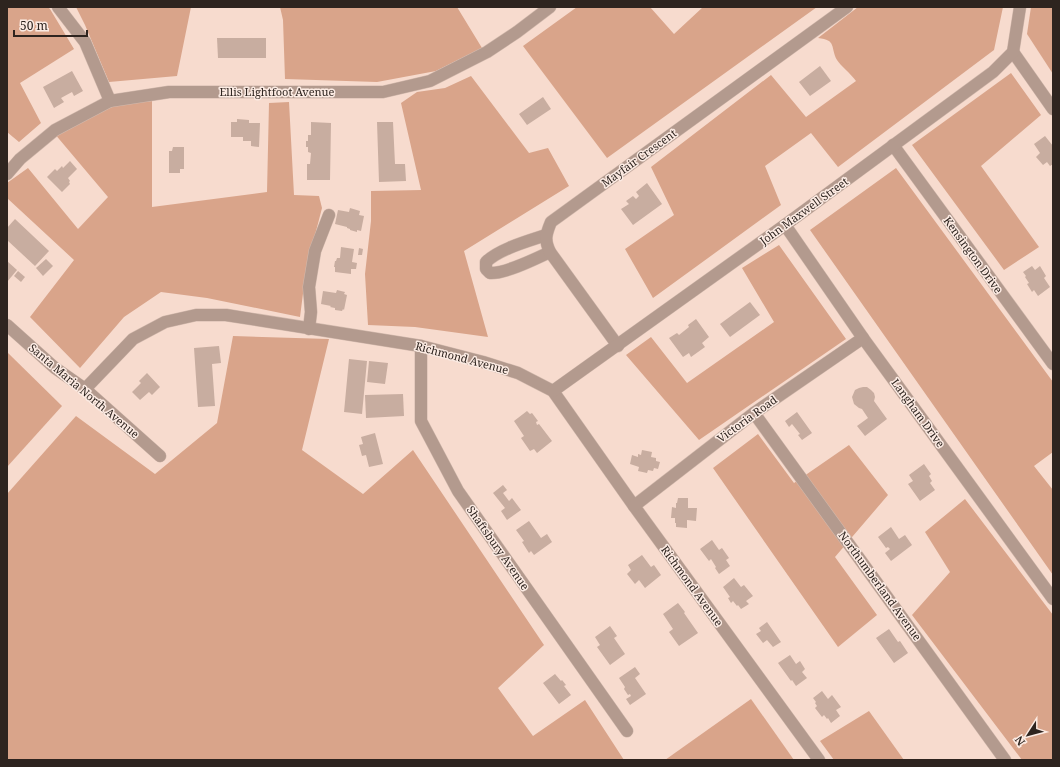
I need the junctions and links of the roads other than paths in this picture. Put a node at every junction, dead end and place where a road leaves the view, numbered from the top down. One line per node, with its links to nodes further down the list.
1 (58, 7): 6 (street)
2 (550, 7): 6 (street, Ellis Lightfoot Avenue)
3 (848, 7): 12 (street, Mayfair Crescent)
4 (1020, 7): 5 (street)
5 (1013, 52): 7 (street); 8 (street, John Maxwell Street)
6 (110, 101): 9 (street, Ellis Lightfoot Avenue)
7 (1053, 109)
8 (893, 145): 11 (street, John Maxwell Street); 19 (street, Kensington Drive)
9 (7, 174)
10 (329, 215): 15 (street)
11 (785, 225): 16 (street, Langham Drive); 18 (street, John Maxwell Street)
12 (546, 235): 13 (street); 13 (street)
13 (550, 252): 18 (street)
14 (7, 325): 20 (street, Santa Maria North Avenue)
15 (308, 329): 17 (street, Richmond Avenue); 20 (street, Richmond Avenue)
16 (863, 338): 22 (street, Victoria Road); 25 (street, Langham Drive)
17 (421, 346): 21 (street, Richmond Avenue); 26 (street, Shaftsbury Avenue)
18 (618, 346): 21 (street, John Maxwell Street)
19 (1053, 364)
20 (85, 389): 23 (street, Santa Maria North Avenue)
21 (553, 391): 24 (street, Richmond Avenue)
22 (754, 413): 24 (street, Victoria Road); 28 (street, Northumberland Avenue)
23 (160, 456)
24 (634, 506): 27 (street, Richmond Avenue)
25 (1053, 599)
26 (627, 731)
27 (819, 760)
28 (1005, 760)

